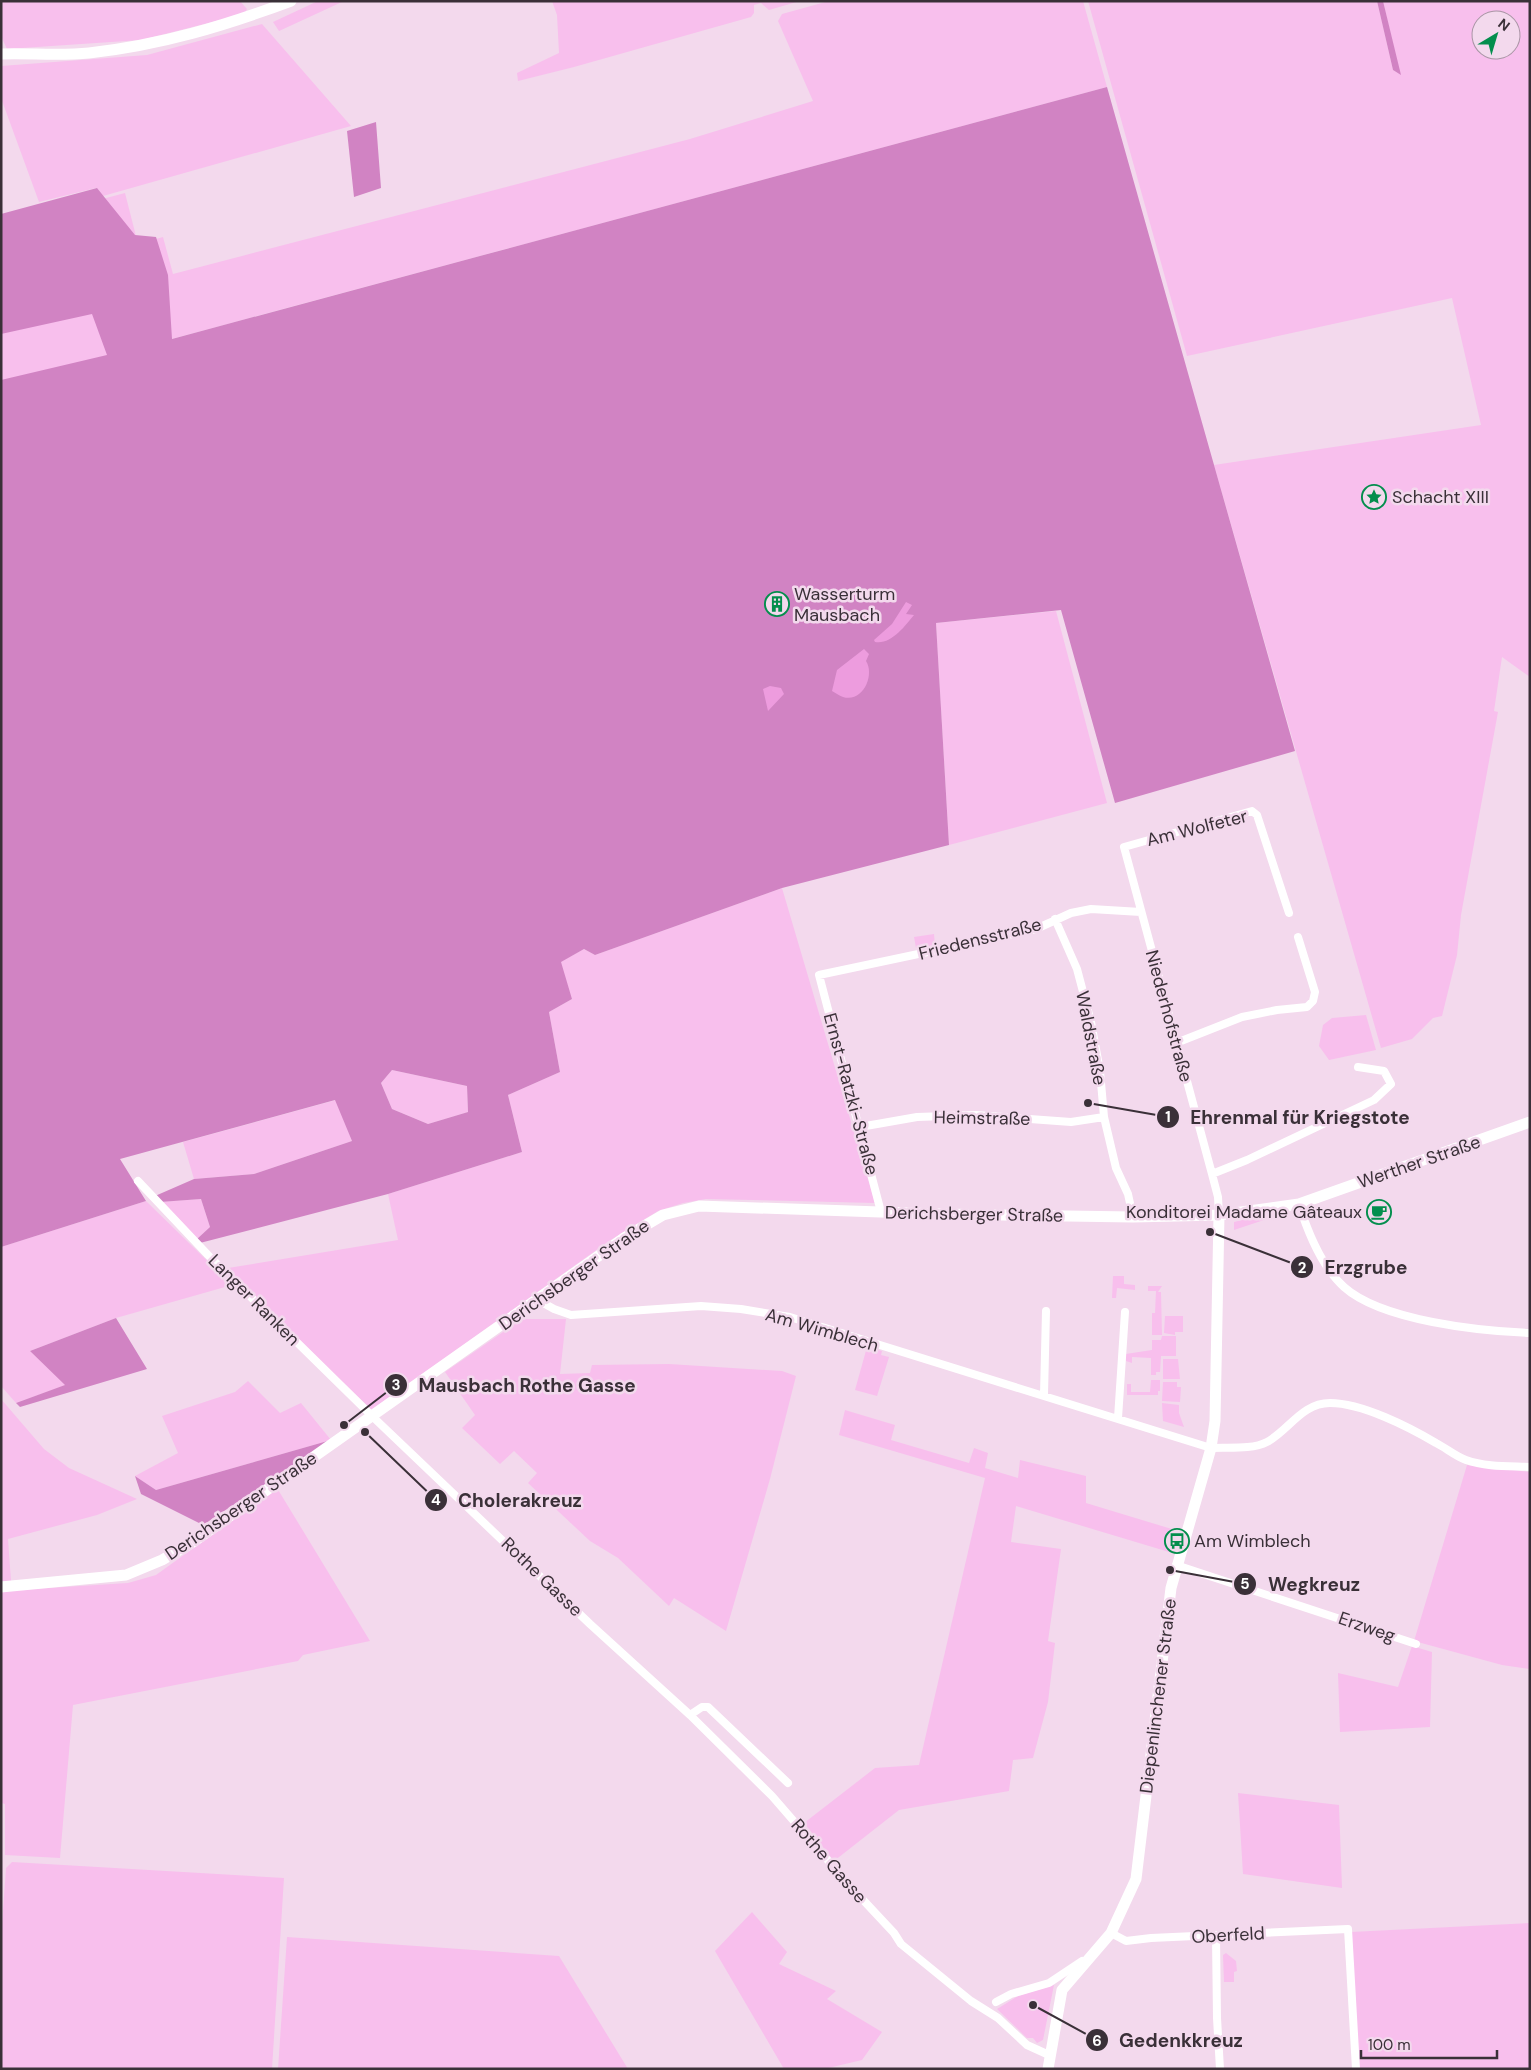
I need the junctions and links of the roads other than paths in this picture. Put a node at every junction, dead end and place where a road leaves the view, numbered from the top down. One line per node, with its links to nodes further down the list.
1 (291, 1): 2 (street)
2 (1, 54)
3 (1124, 847): 4 (street, Niederhofstraße); 5 (street, Am Wolfeter)
4 (1141, 912): 6 (street, Friedensstraße); 9 (street, Niederhofstraße)
5 (1289, 914)
6 (1055, 919): 8 (street, Friedensstraße); 11 (street, Waldstraße)
7 (1298, 937): 9 (street)
8 (820, 975): 13 (street, Ernst-Ratzki-Straße)
9 (1176, 1043): 14 (street, Niederhofstraße)
10 (1358, 1067): 14 (street)
11 (1104, 1117): 13 (street, Heimstraße); 19 (street, Waldstraße)
12 (1530, 1122): 16 (street, Werther Straße)
13 (860, 1127): 17 (street, Ernst-Ratzki-Straße)
14 (1212, 1174): 18 (street, Niederhofstraße)
15 (138, 1180): 25 (street, Langer Ranken)
16 (1299, 1204): 18 (street, Werther Straße); 23 (street)
17 (881, 1212): 19 (street, Derichsberger Straße); 20 (street, Derichsberger Straße)
18 (1219, 1215): 19 (street, Derichsberger Straße); 27 (street, Diepenlinchener Straße)
19 (1133, 1217)
20 (538, 1300): 24 (street, Am Wimblech); 25 (street, Derichsberger Straße)
21 (1046, 1311): 24 (street)
22 (1125, 1312): 26 (street)
23 (1530, 1333)
24 (1044, 1395): 26 (street, Am Wimblech)
25 (373, 1417): 30 (street, Derichsberger Straße); 32 (street, Rothe Gasse)
26 (1118, 1418): 27 (street, Am Wimblech)
27 (1210, 1448): 28 (street); 29 (street, Diepenlinchener Straße)
28 (1530, 1467)
29 (1176, 1565): 31 (street, Erzweg); 34 (street, Diepenlinchener Straße)
30 (1, 1587)
31 (1416, 1644)
32 (690, 1715): 33 (street); 38 (street, Rothe Gasse)
33 (788, 1783)
34 (1111, 1933): 35 (street, Oberfeld); 36 (street, Diepenlinchener Straße)
35 (1216, 1936): 40 (street); 41 (street, Oberfeld)
36 (1092, 1955): 37 (street); 38 (street, Diepenlinchener Straße)
37 (996, 2002)
38 (1049, 2055): 39 (street, Diepenlinchener Straße)
39 (1048, 2069)
40 (1220, 2069)
41 (1356, 2069)

